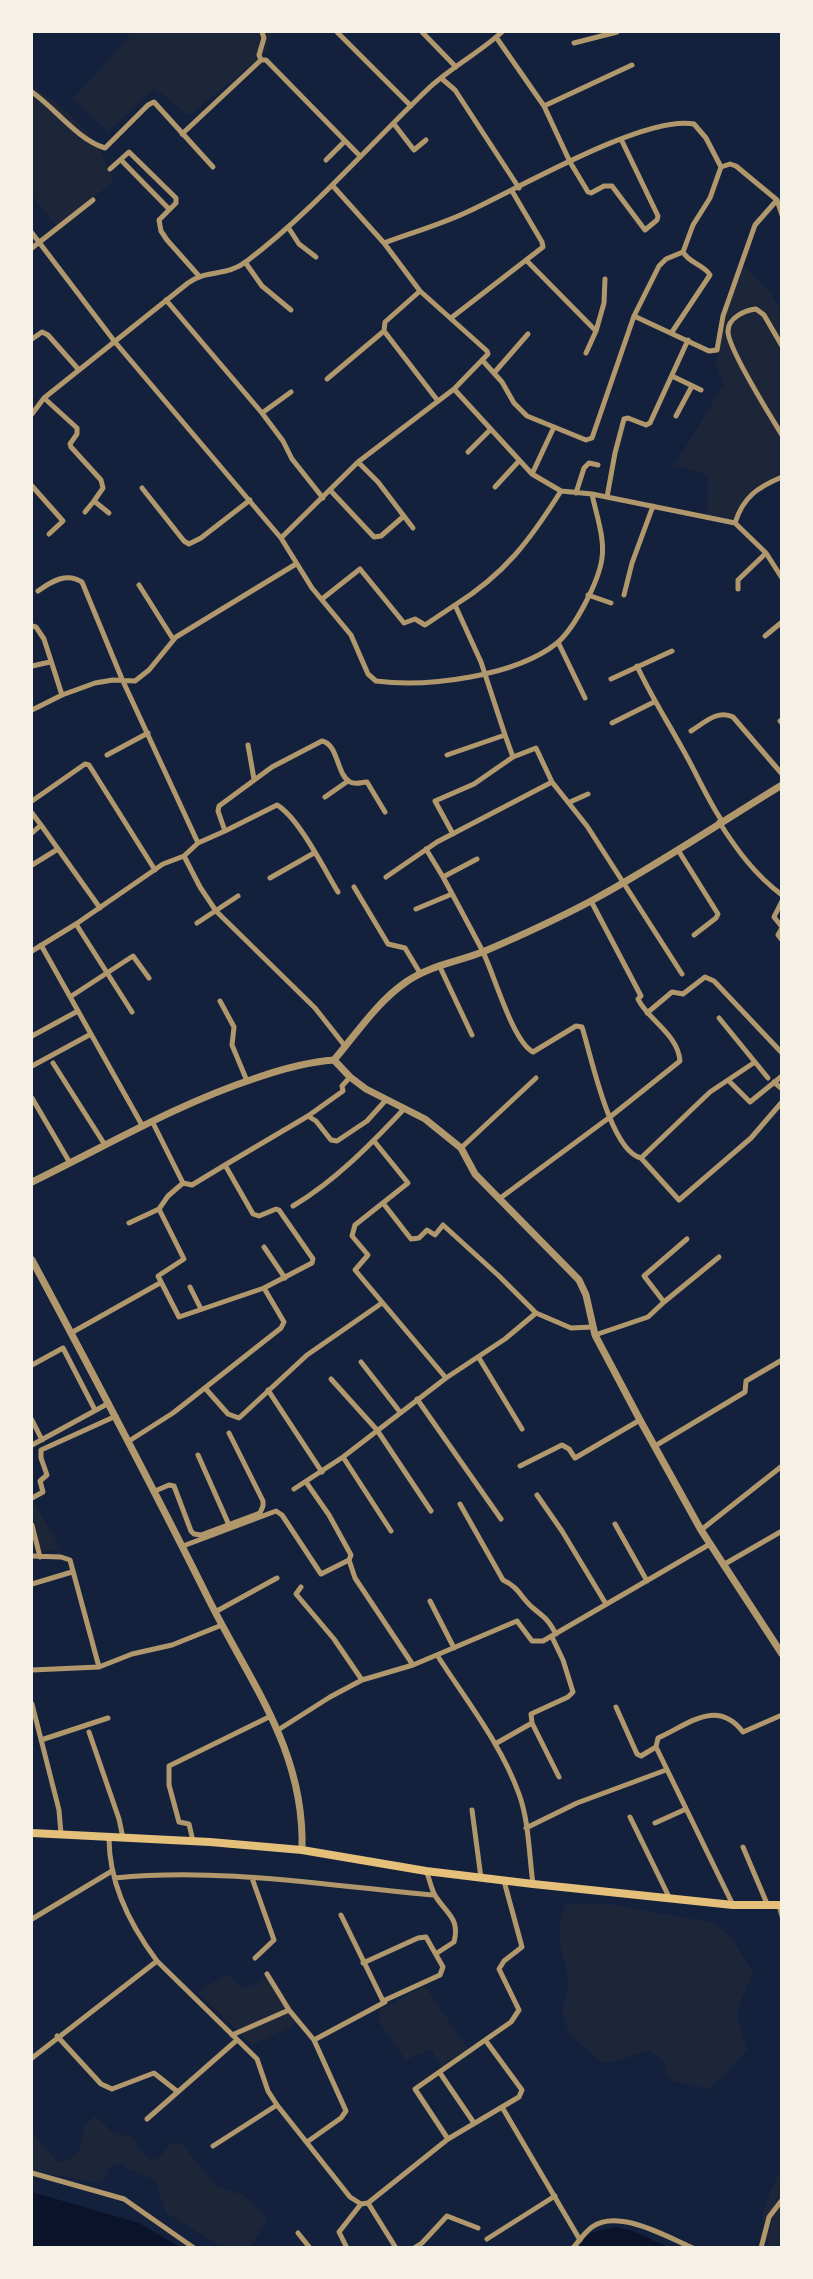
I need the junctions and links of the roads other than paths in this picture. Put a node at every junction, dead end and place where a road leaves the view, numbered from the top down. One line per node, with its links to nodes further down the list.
1 (261, 32): 8 (street)
2 (337, 32): 13 (street)
3 (422, 32): 10 (street)
4 (502, 32): 6 (street)
5 (617, 32): 7 (street)
6 (496, 37): 10 (street); 14 (street)
7 (574, 43)
8 (261, 60): 16 (street); 19 (street)
9 (632, 65): 14 (street)
10 (456, 67): 11 (street)
11 (441, 78): 13 (street); 28 (street)
12 (32, 92): 16 (street)
13 (411, 106): 15 (street)
14 (544, 106): 23 (street)
15 (394, 124): 18 (street); 20 (street)
16 (182, 134): 24 (street)
17 (621, 139): 23 (street); 23 (street); 25 (street)
18 (426, 140)
19 (345, 141): 20 (street); 22 (street)
20 (360, 156): 27 (street)
21 (121, 160): 26 (street); 32 (street); 32 (street)
22 (326, 160)
23 (570, 162): 28 (street)
24 (214, 167)
25 (722, 167): 31 (street); 39 (street)
26 (110, 169)
27 (332, 185): 34 (street); 37 (street)
28 (519, 188): 29 (street)
29 (512, 191): 37 (street); 41 (street)
30 (93, 200): 36 (street)
31 (777, 200): 33 (street); 55 (street)
32 (169, 209): 43 (street)
33 (782, 215)
34 (288, 227): 40 (street); 42 (street)
35 (32, 233): 36 (street)
36 (39, 242): 38 (street); 56 (street)
37 (384, 243): 45 (street)
38 (32, 248)
39 (683, 252): 48 (street); 52 (street)
40 (316, 257)
41 (526, 260): 49 (street); 51 (street)
42 (245, 262): 43 (street); 47 (street)
43 (199, 276): 46 (street)
44 (605, 279): 51 (street)
45 (420, 291): 49 (street); 50 (street)
46 (166, 300): 56 (street); 70 (street)
47 (291, 310)
48 (634, 316): 52 (street); 73 (street)
49 (451, 318): 59 (street)
50 (384, 331): 63 (street); 69 (street)
51 (596, 331): 58 (street)
52 (673, 332): 55 (street)
53 (528, 334): 61 (street)
54 (32, 339): 60 (street)
55 (688, 340): 62 (street)
56 (115, 342): 60 (street); 91 (street)
57 (782, 346): 75 (street)
58 (586, 353)
59 (483, 361): 61 (street); 65 (street)
60 (79, 370): 68 (street)
61 (494, 373): 73 (street)
62 (672, 376): 64 (street); 89 (street)
63 (327, 379)
64 (692, 386): 66 (street); 72 (street)
65 (454, 389): 69 (street); 74 (street)
66 (701, 390)
67 (291, 392): 70 (street)
68 (44, 398): 71 (street); 92 (street)
69 (438, 401): 77 (street)
70 (262, 413): 90 (street)
71 (32, 414)
72 (676, 416)
73 (556, 428): 80 (street)
74 (490, 430): 76 (street); 78 (street)
75 (782, 435)
76 (468, 452)
77 (358, 462): 85 (street); 96 (street)
78 (518, 462): 80 (street); 83 (street)
79 (598, 465): 87 (street)
80 (532, 474): 86 (street)
81 (782, 477): 97 (street)
82 (32, 486): 99 (street)
83 (495, 487)
84 (142, 488): 91 (street)
85 (330, 491): 90 (street); 96 (street)
86 (561, 491): 87 (street); 111 (street)
87 (576, 493): 88 (street)
88 (592, 494): 89 (street); 107 (street)
89 (607, 497): 93 (street)
90 (323, 498): 100 (street)
91 (250, 500): 100 (street)
92 (94, 501): 94 (street); 95 (street)
93 (653, 506): 97 (street); 108 (street)
94 (85, 512)
95 (108, 513)
96 (404, 516): 98 (street)
97 (735, 523): 101 (street)
98 (413, 528)
99 (49, 534)
100 (281, 538): 102 (street)
101 (766, 553): 103 (street); 105 (street)
102 (296, 564): 109 (street); 115 (street)
103 (782, 578)
104 (139, 585): 115 (street)
105 (738, 589)
106 (38, 591): 122 (street)
107 (587, 595): 110 (street); 116 (street)
108 (624, 595)
109 (322, 599): 111 (street); 121 (street)
110 (611, 603)
111 (454, 605): 121 (street)
112 (782, 622): 114 (street)
113 (32, 626): 118 (street)
114 (765, 636)
115 (173, 639): 122 (street)
116 (558, 642): 121 (street); 125 (street)
117 (673, 651): 120 (street)
118 (50, 662): 119 (street); 124 (street)
119 (32, 666)
120 (637, 666): 123 (street); 126 (street)
121 (486, 674): 131 (street)
122 (122, 679): 124 (street); 130 (street)
123 (611, 679)
124 (62, 695): 127 (street)
125 (585, 698)
126 (654, 702): 128 (street); 147 (street)
127 (32, 710)
128 (612, 723)
129 (691, 731): 136 (street)
130 (148, 733): 133 (street); 152 (street)
131 (505, 735): 134 (street); 135 (street)
132 (248, 745): 137 (street)
133 (107, 755)
134 (447, 755)
135 (513, 757): 139 (street); 151 (street)
136 (782, 774)
137 (254, 779): 138 (street); 149 (street)
138 (348, 781): 142 (street); 145 (street)
139 (552, 782): 144 (street); 151 (street)
140 (782, 785): 147 (street)
141 (588, 794): 144 (street)
142 (325, 797)
143 (32, 802): 160 (street)
144 (570, 802): 164 (street)
145 (385, 812)
146 (32, 813): 148 (street)
147 (720, 821): 155 (street); 168 (street)
148 (41, 825): 150 (street); 153 (street)
149 (225, 831): 152 (street); 156 (street)
150 (32, 833)
151 (453, 834): 154 (street)
152 (198, 843): 157 (street)
153 (58, 849): 159 (street); 172 (street)
154 (426, 849): 161 (street); 162 (street)
155 (678, 850): 164 (street); 178 (street)
156 (314, 853): 163 (street); 166 (street)
157 (184, 856): 160 (street); 174 (street)
158 (477, 859): 162 (street)
159 (32, 865)
160 (155, 870): 172 (street)
161 (386, 877)
162 (443, 877): 167 (street)
163 (270, 878)
164 (623, 882): 170 (street); 186 (street)
165 (354, 887): 185 (street)
166 (338, 892)
167 (452, 894): 173 (street); 182 (street)
168 (782, 895)
169 (238, 896): 174 (street)
170 (591, 901): 182 (street); 192 (street)
171 (782, 901): 177 (street)
172 (100, 908): 176 (street)
173 (416, 909)
174 (216, 911): 175 (street); 197 (street)
175 (197, 923)
176 (76, 924): 180 (street); 184 (street)
177 (782, 928): 179 (street)
178 (694, 935)
179 (782, 940)
180 (41, 945): 181 (street); 188 (street)
181 (32, 951)
182 (483, 952): 183 (street); 215 (street)
183 (439, 965): 185 (street); 195 (street)
184 (107, 972): 187 (street); 188 (street); 191 (street)
185 (421, 973): 197 (street)
186 (682, 974)
187 (149, 978)
188 (70, 997): 190 (street)
189 (220, 1001): 207 (street)
190 (78, 1011): 194 (street); 196 (street)
191 (132, 1012)
192 (647, 1013): 198 (street); 215 (street)
193 (719, 1018): 200 (street)
194 (91, 1034): 202 (street); 217 (street)
195 (472, 1035)
196 (32, 1036)
197 (345, 1046): 199 (street)
198 (782, 1053)
199 (334, 1060): 204 (street); 207 (street)
200 (755, 1062): 206 (street); 208 (street)
201 (53, 1063): 219 (street)
202 (32, 1066)
203 (782, 1076): 206 (street)
204 (350, 1077): 211 (street); 214 (street)
205 (536, 1078): 220 (street)
206 (771, 1080): 208 (street); 209 (street)
207 (247, 1081): 216 (street)
208 (729, 1081): 221 (street)
209 (782, 1089)
210 (32, 1098): 222 (street)
211 (385, 1101): 213 (street); 214 (street)
212 (782, 1102): 221 (street)
213 (404, 1109): 218 (street); 220 (street)
214 (309, 1116): 223 (street)
215 (610, 1117): 221 (street); 226 (street)
216 (152, 1121): 217 (street); 225 (street)
217 (142, 1125): 219 (street)
218 (374, 1141): 227 (street); 228 (street)
219 (105, 1145): 222 (street)
220 (461, 1148): 226 (street)
221 (641, 1158)
222 (70, 1163): 224 (street)
223 (225, 1165): 225 (street); 235 (street)
224 (32, 1182)
225 (183, 1183): 229 (street)
226 (499, 1199): 243 (street)
227 (383, 1203): 240 (street); 242 (street)
228 (293, 1206)
229 (159, 1209): 230 (street); 236 (street)
230 (129, 1223)
231 (687, 1239): 239 (street)
232 (264, 1247): 235 (street)
233 (719, 1257): 239 (street)
234 (32, 1260): 244 (street)
235 (285, 1278): 238 (street)
236 (160, 1283): 241 (street); 244 (street)
237 (190, 1287): 241 (street)
238 (264, 1288): 241 (street); 252 (street)
239 (664, 1301): 245 (street)
240 (382, 1303): 250 (street); 253 (street)
241 (201, 1308)
242 (536, 1313): 243 (street); 246 (street)
243 (592, 1326): 245 (street)
244 (71, 1333): 255 (street)
245 (595, 1335): 260 (street)
246 (479, 1358): 250 (street); 261 (street)
247 (782, 1360): 267 (street)
248 (360, 1362): 257 (street)
249 (32, 1365): 256 (street)
250 (446, 1378): 254 (street)
251 (331, 1379): 262 (street)
252 (205, 1388): 253 (street); 265 (street)
253 (268, 1390): 272 (street)
254 (417, 1399): 257 (street); 280 (street)
255 (109, 1403): 256 (street); 258 (street)
256 (95, 1410): 264 (street)
257 (400, 1412): 262 (street)
258 (116, 1416): 265 (street); 277 (street)
259 (32, 1420): 264 (street)
260 (640, 1420): 267 (street); 270 (street)
261 (522, 1429)
262 (377, 1430): 269 (street); 279 (street)
263 (229, 1433): 283 (street)
264 (42, 1440): 266 (street)
265 (129, 1441): 275 (street)
266 (32, 1445)
267 (655, 1446): 284 (street)
268 (198, 1455): 283 (street)
269 (344, 1457): 272 (street); 285 (street)
270 (520, 1466)
271 (782, 1466): 284 (street)
272 (322, 1472): 273 (street)
273 (306, 1482): 274 (street); 291 (street)
274 (294, 1489)
275 (155, 1491): 283 (street); 288 (street)
276 (537, 1495): 299 (street)
277 (32, 1498)
278 (460, 1504): 302 (street)
279 (431, 1511)
280 (501, 1519)
281 (615, 1524): 295 (street)
282 (32, 1525): 290 (street)
283 (229, 1525)
284 (701, 1530): 287 (street)
285 (391, 1531)
286 (782, 1531): 292 (street)
287 (710, 1544): 292 (street); 295 (street)
288 (182, 1549): 291 (street); 300 (street)
289 (32, 1556): 290 (street)
290 (40, 1556): 293 (street)
291 (349, 1560): 306 (street)
292 (723, 1565): 304 (street)
293 (72, 1572): 296 (street); 307 (street)
294 (277, 1578): 300 (street)
295 (647, 1581): 299 (street)
296 (32, 1584)
297 (301, 1587): 309 (street)
298 (429, 1601): 303 (street)
299 (606, 1604): 302 (street)
300 (215, 1612): 301 (street)
301 (222, 1625): 307 (street); 313 (street)
302 (554, 1636): 303 (street); 315 (street)
303 (453, 1648): 305 (street)
304 (782, 1654)
305 (437, 1656): 306 (street); 319 (street)
306 (413, 1665): 309 (street)
307 (99, 1667): 308 (street)
308 (32, 1670)
309 (362, 1680): 316 (street)
310 (32, 1704): 318 (street)
311 (616, 1707): 320 (street)
312 (782, 1715): 320 (street)
313 (271, 1716): 316 (street); 332 (street)
314 (108, 1718): 318 (street)
315 (532, 1723): 319 (street); 322 (street)
316 (278, 1730): 334 (street)
317 (89, 1732): 331 (street)
318 (41, 1740): 329 (street)
319 (495, 1744): 327 (street)
320 (656, 1747): 321 (street)
321 (666, 1770): 324 (street); 327 (street)
322 (559, 1777)
323 (472, 1810): 339 (street)
324 (686, 1810): 326 (street); 345 (street)
325 (630, 1817): 343 (street)
326 (655, 1823)
327 (526, 1828): 340 (street)
328 (32, 1833): 329 (main road)
329 (61, 1834): 330 (main road)
330 (109, 1838): 331 (main road); 335 (street)
331 (123, 1838): 332 (main road)
332 (193, 1841): 334 (main road)
333 (743, 1847): 346 (street)
334 (302, 1850): 336 (main road)
335 (112, 1870): 337 (street); 349 (street)
336 (427, 1873): 339 (main road); 342 (street)
337 (115, 1878): 338 (street); 352 (street)
338 (252, 1878): 342 (street); 351 (street)
339 (481, 1878): 341 (main road)
340 (533, 1884): 341 (main road); 343 (main road)
341 (505, 1885): 361 (street)
342 (433, 1893): 350 (street)
343 (670, 1899): 345 (main road)
344 (780, 1905): 346 (main road); 348 (street)
345 (733, 1906): 346 (main road)
346 (768, 1906)
347 (341, 1915): 353 (street)
348 (782, 1916)
349 (32, 1919)
350 (437, 1953): 353 (street); 355 (street)
351 (254, 1958)
352 (157, 1961): 357 (street); 358 (street)
353 (363, 1963): 355 (street)
354 (267, 1973): 356 (street)
355 (385, 2002): 360 (street)
356 (289, 2010): 357 (street); 360 (street)
357 (232, 2035): 359 (street)
358 (57, 2036): 362 (street); 364 (street)
359 (237, 2040): 364 (street); 365 (street)
360 (314, 2040): 370 (street)
361 (486, 2041): 363 (street); 366 (street)
362 (32, 2058)
363 (440, 2073): 368 (street); 369 (street)
364 (178, 2092): 367 (street)
365 (277, 2105): 370 (street); 371 (street)
366 (502, 2107): 368 (street); 373 (street)
367 (147, 2119)
368 (474, 2123): 369 (street)
369 (448, 2139): 375 (street)
370 (307, 2142): 375 (street)
371 (213, 2146)
372 (32, 2173): 380 (street)
373 (555, 2196): 378 (street); 379 (street)
374 (782, 2200): 387 (street)
375 (365, 2204): 382 (street); 383 (street)
376 (478, 2228): 384 (street)
377 (298, 2233): 381 (street)
378 (487, 2239)
379 (580, 2240): 385 (street); 386 (street)
380 (194, 2248)
381 (310, 2248)
382 (346, 2248)
383 (396, 2248)
384 (414, 2248)
385 (573, 2248)
386 (693, 2248)
387 (761, 2248)

